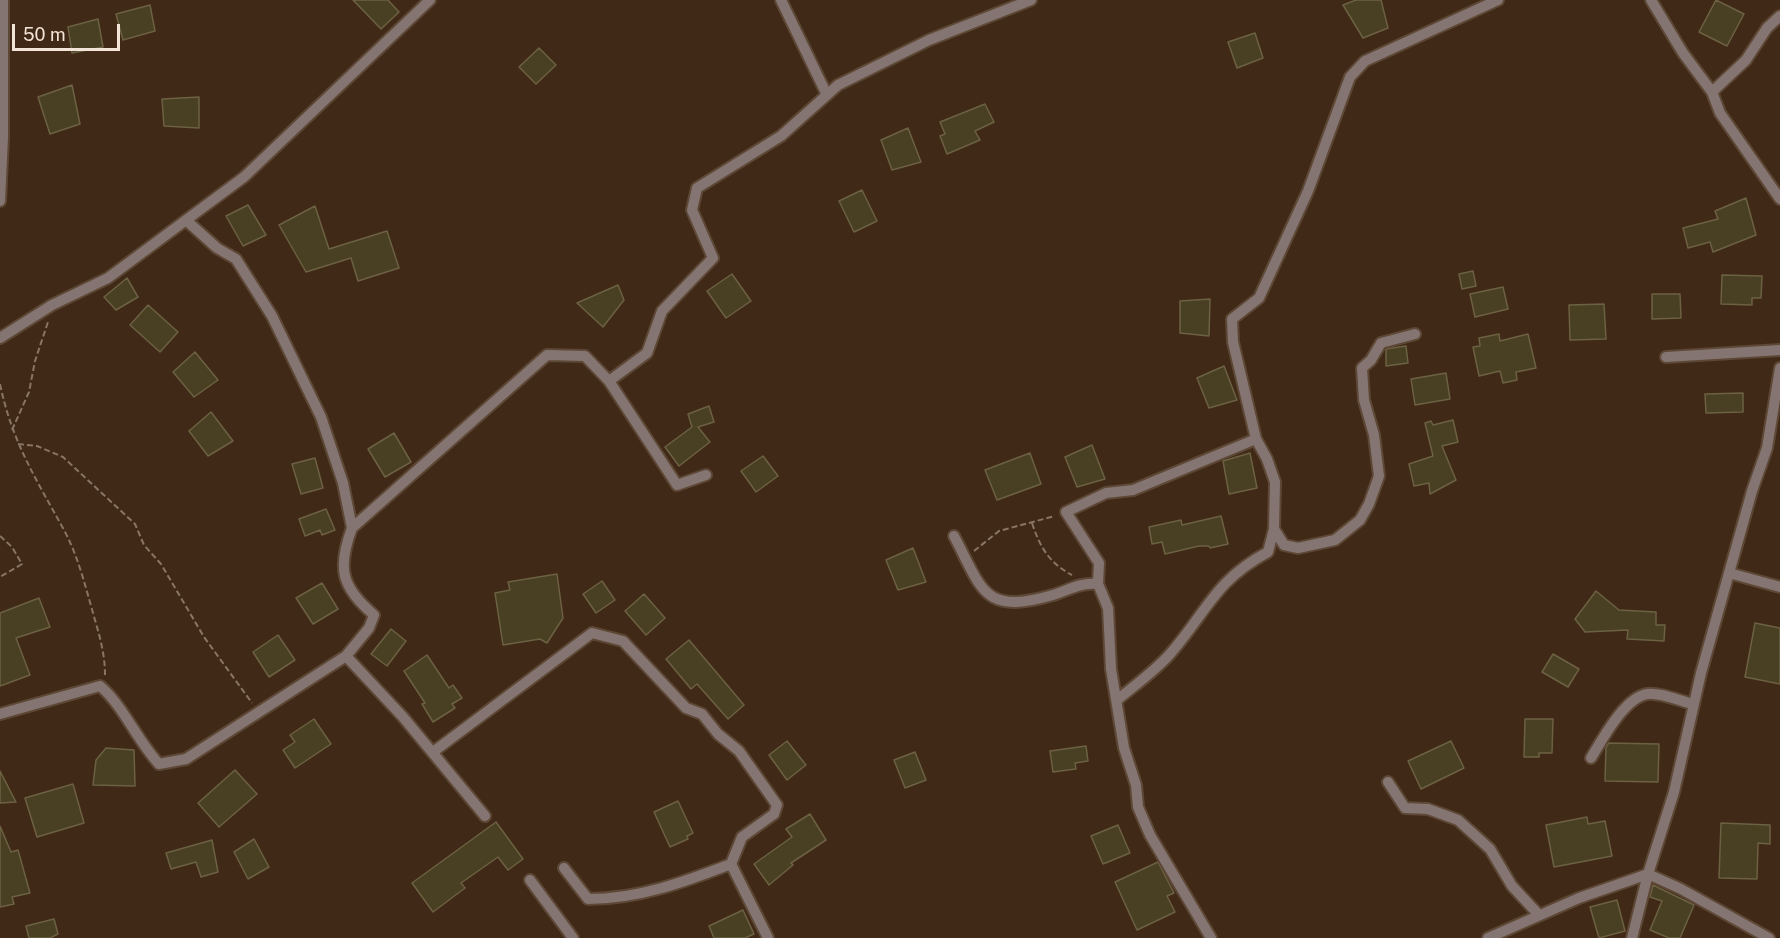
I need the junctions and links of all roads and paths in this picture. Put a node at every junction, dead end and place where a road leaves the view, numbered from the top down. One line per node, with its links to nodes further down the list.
1 (3, 0): 11 (street)
2 (430, 0): 12 (street)
3 (781, 0): 9 (street)
4 (1031, 0): 9 (street)
5 (1498, 0): 22 (street)
6 (1651, 0): 8 (street)
7 (1780, 16): 8 (street)
8 (1712, 92): 10 (street)
9 (828, 95): 19 (street)
10 (1780, 199)
11 (0, 201)
12 (187, 221): 13 (street); 27 (street)
13 (52, 306): 15 (street); 21 (path)
14 (1415, 334): 28 (street)
15 (0, 338)
16 (1780, 350): 17 (street)
17 (1666, 357)
18 (1780, 368): 32 (street)
19 (609, 381): 24 (street); 27 (street)
20 (0, 384): 21 (path)
21 (12, 430): 23 (path)
22 (1256, 439): 25 (street); 28 (street)
23 (18, 444): 37 (path); 40 (path)
24 (706, 475)
25 (1066, 512): 26 (path); 34 (street)
26 (1032, 524): 31 (path); 34 (path)
27 (352, 528): 36 (street)
28 (1274, 529): 38 (street)
29 (0, 536): 33 (path)
30 (954, 536): 31 (street)
31 (965, 556): 34 (street)
32 (1729, 573): 35 (street); 39 (street)
33 (0, 577)
34 (1093, 584): 38 (street)
35 (1780, 587)
36 (346, 656): 40 (street); 42 (street)
37 (100, 686): 40 (street); 41 (street)
38 (1117, 700): 53 (street)
39 (1693, 704): 43 (street); 48 (street)
40 (260, 712)
41 (0, 714)
42 (433, 752): 45 (street); 46 (street)
43 (1591, 758)
44 (1388, 782): 50 (street)
45 (485, 816)
46 (731, 864): 47 (street); 52 (street)
47 (564, 868)
48 (1648, 874): 50 (street); 55 (street); 56 (street)
49 (530, 880): 51 (street)
50 (1539, 915): 54 (street)
51 (573, 938)
52 (768, 938)
53 (1211, 938)
54 (1488, 938)
55 (1632, 938)
56 (1769, 938)

